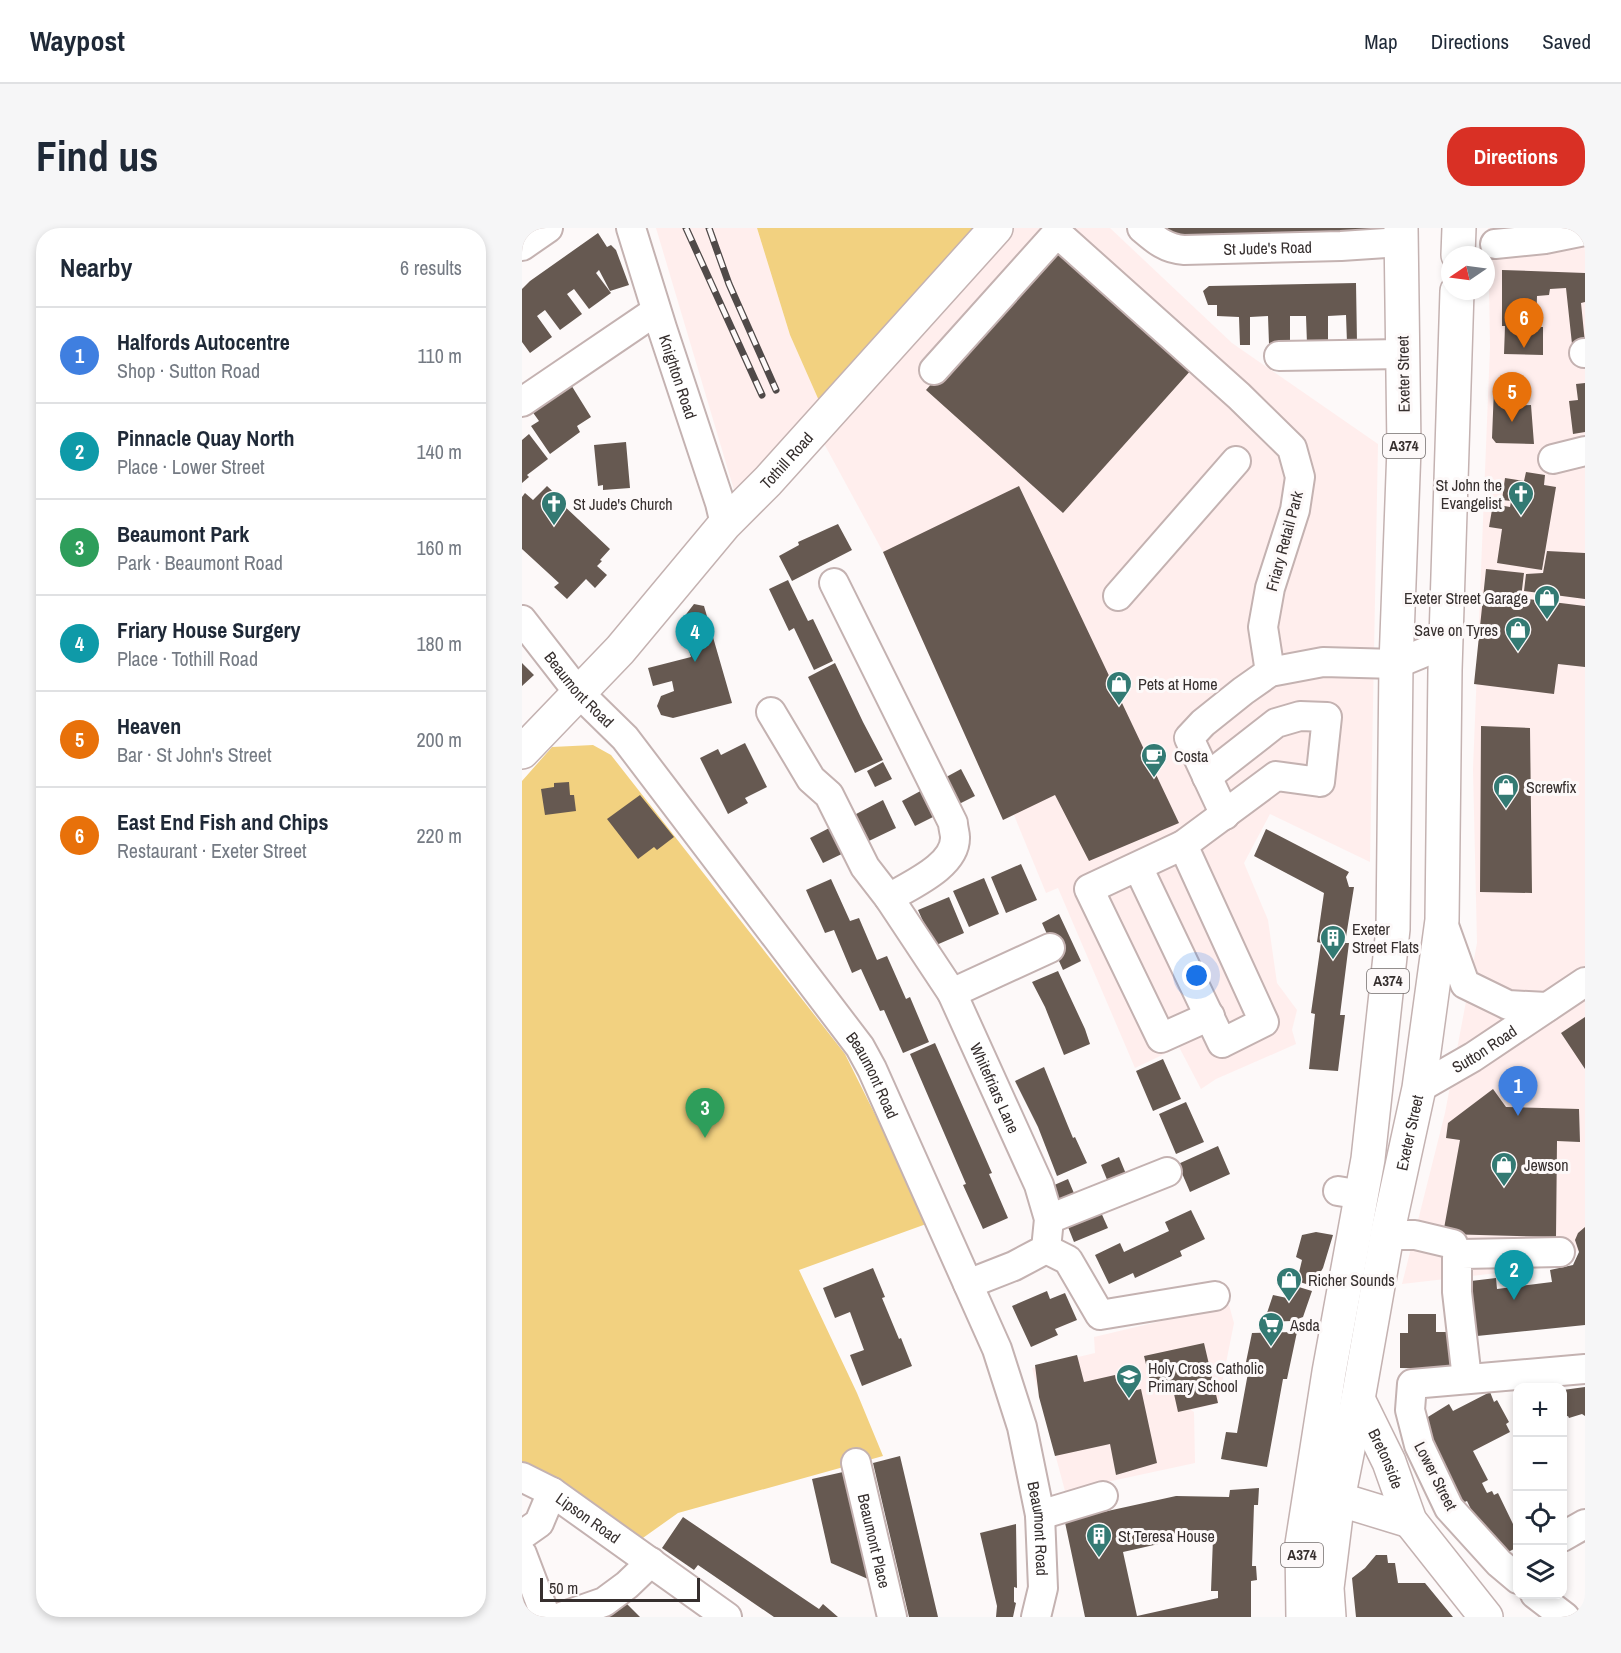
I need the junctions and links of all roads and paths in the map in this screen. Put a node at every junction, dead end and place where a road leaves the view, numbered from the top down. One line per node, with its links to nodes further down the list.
1 (548, 228): 9 (street)
2 (631, 228): 12 (street, Knighton Road)
3 (996, 228): 20 (main road, Tothill Road)
4 (1142, 228): 7 (street, St Jude's Road)
5 (1459, 228): 10 (main road)
6 (1585, 231): 8 (street)
7 (1401, 235): 13 (main road, Exeter Street / A374)
8 (1495, 244)
9 (522, 246)
10 (1458, 246)
11 (1457, 300): 24 (main road, Exeter Street / A374)
12 (656, 311): 16 (street); 20 (street, Knighton Road)
13 (1402, 354): 14 (street); 25 (main road, Exeter Street / A374)
14 (1280, 356)
15 (934, 370): 26 (street, Friary Retail Park)
16 (522, 402)
17 (1585, 451): 18 (street)
18 (1553, 459)
19 (1236, 461): 22 (street)
20 (725, 525): 27 (main road, Tothill Road)
21 (834, 584): 34 (street)
22 (1118, 596)
23 (522, 620): 27 (street, Beaumont Road)
24 (1447, 642): 25 (street); 35 (main road, Exeter Street / A374)
25 (1396, 664): 26 (street); 42 (main road, Exeter Street / A374)
26 (1270, 672): 30 (street)
27 (578, 692): 29 (main road, Tothill Road); 49 (street, Beaumont Road)
28 (771, 712): 34 (street, Whitefriars Lane)
29 (522, 752)
30 (1207, 777): 31 (street); 31 (street)
31 (1225, 815): 32 (street)
32 (1183, 845): 33 (street); 40 (street)
33 (1138, 867): 40 (street); 40 (street)
34 (889, 898): 38 (street, Whitefriars Lane)
35 (1442, 920): 39 (street, Sutton Road); 41 (main road, Exeter Street / A374)
36 (1050, 948): 38 (street)
37 (1585, 982): 39 (street, Sutton Road)
38 (952, 993): 44 (street, Whitefriars Lane)
39 (1547, 1007): 41 (street, Sutton Road)
40 (1210, 1016)
41 (1419, 1088): 42 (main road); 45 (main road, Exeter Street / A374)
42 (1368, 1159): 58 (main road, Exeter Street / A374)
43 (1167, 1172): 44 (street)
44 (1049, 1219): 47 (street, Whitefriars Lane)
45 (1387, 1235): 46 (street); 53 (main road, Exeter Street / A374)
46 (1453, 1244)
47 (1046, 1249): 49 (street); 50 (street)
48 (1560, 1252): 52 (street)
49 (968, 1284): 59 (street, Beaumont Road)
50 (1215, 1296)
51 (1585, 1369): 52 (street)
52 (1467, 1379): 66 (street, Lower Street)
53 (1358, 1399): 58 (main road, Exeter Street / A374); 60 (main road, Bretonside)
54 (856, 1463): 71 (street, Beaumont Place)
55 (522, 1477): 56 (street, Lipson Road)
56 (552, 1492): 62 (street); 65 (street, Lipson Road)
57 (1103, 1496): 59 (street)
58 (1324, 1496): 60 (main road, Bretonside); 73 (main road, Exeter Street / A374); 74 (main road, Exeter Street / A374)
59 (1040, 1515): 72 (street, Beaumont Road)
60 (1410, 1521): 75 (main road, Bretonside)
61 (1585, 1524): 63 (street)
62 (522, 1535)
63 (1567, 1535)
64 (522, 1554): 68 (street)
65 (651, 1562): 69 (street); 70 (street, Lipson Road)
66 (1513, 1575)
67 (1542, 1599): 76 (street)
68 (546, 1617)
69 (561, 1617)
70 (728, 1617)
71 (892, 1617)
72 (1036, 1617)
73 (1303, 1617)
74 (1329, 1617)
75 (1486, 1617)
76 (1565, 1617)

